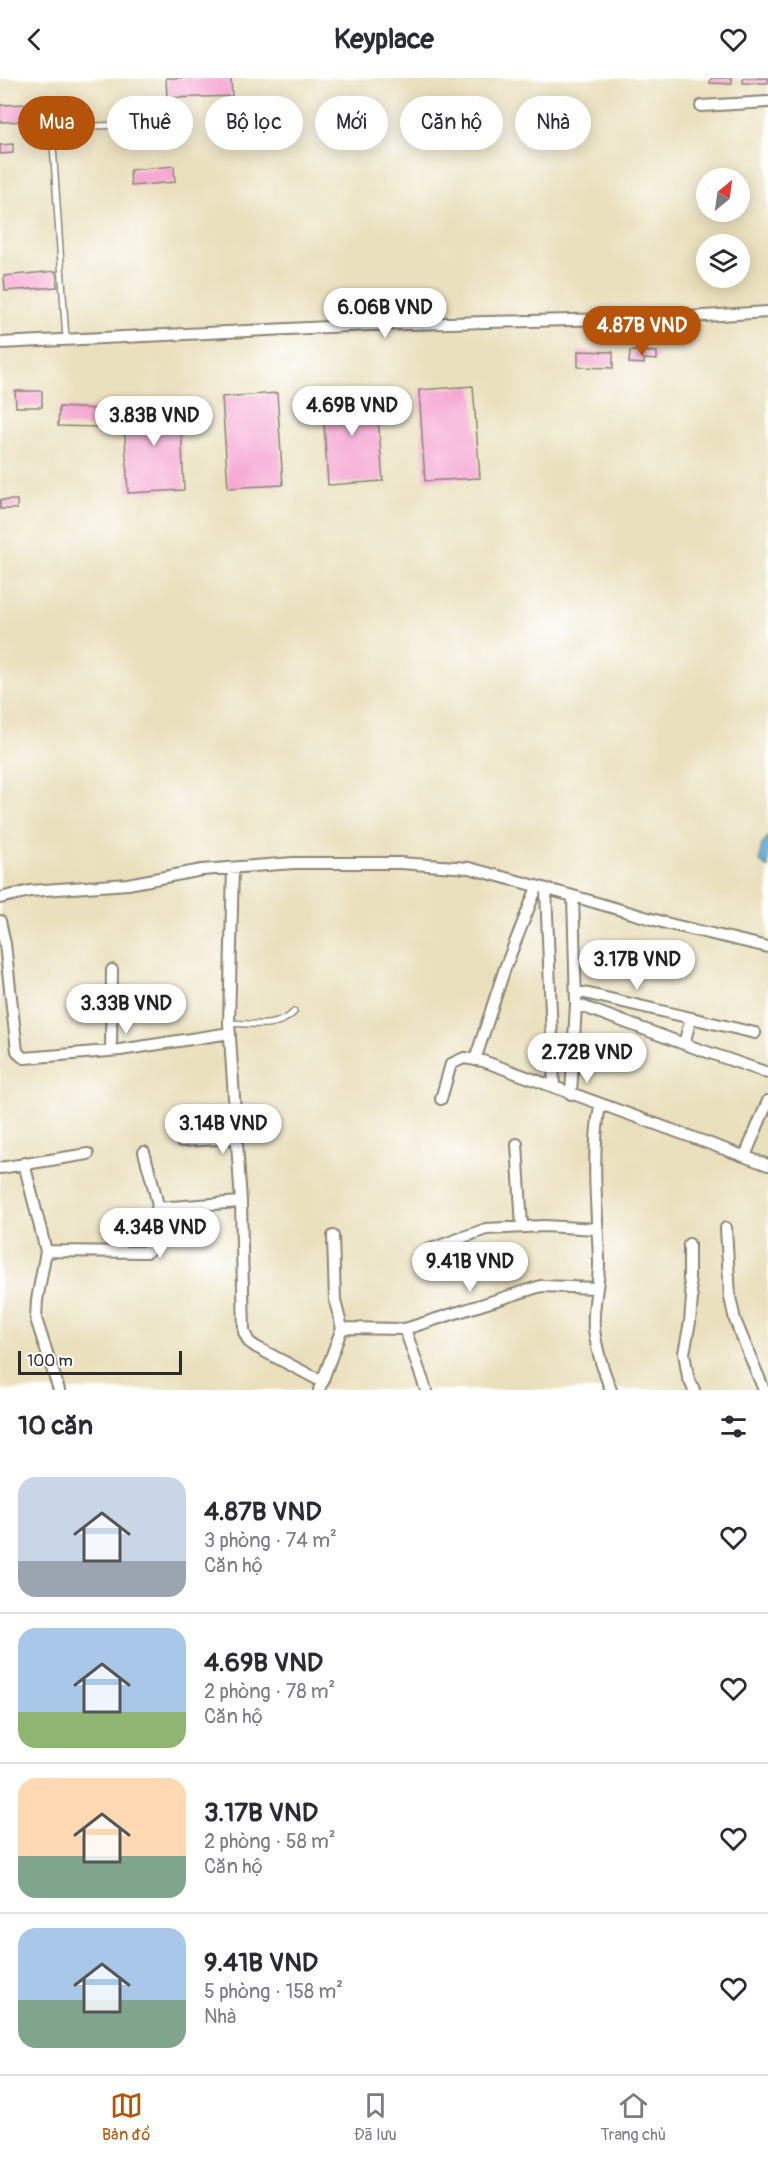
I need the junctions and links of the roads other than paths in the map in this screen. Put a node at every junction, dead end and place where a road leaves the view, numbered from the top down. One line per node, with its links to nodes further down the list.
1 (768, 102): 2 (street)
2 (701, 106)
3 (107, 126): 5 (lane)
4 (768, 312): 5 (street)
5 (66, 339): 6 (street)
6 (0, 343)
7 (233, 868): 8 (street); 10 (street); 18 (street)
8 (542, 888): 9 (street); 22 (street); 24 (street)
9 (573, 896): 12 (street); 14 (street)
10 (0, 898)
11 (0, 921): 21 (street)
12 (768, 947)
13 (112, 970): 21 (street)
14 (576, 991): 15 (street); 17 (street)
15 (576, 1004): 20 (street); 25 (street)
16 (294, 1012): 18 (lane)
17 (692, 1018): 19 (street); 20 (street)
18 (229, 1028): 21 (street); 29 (street)
19 (755, 1033)
20 (684, 1044): 23 (street)
21 (111, 1051)
22 (475, 1060): 24 (street); 26 (street)
23 (768, 1073)
24 (554, 1087): 25 (street)
25 (572, 1094): 28 (street)
26 (441, 1099)
27 (768, 1101): 34 (street)
28 (600, 1105): 34 (street); 42 (street)
29 (236, 1138): 30 (street); 38 (street)
30 (181, 1141)
31 (516, 1144): 40 (street)
32 (144, 1152): 39 (street)
33 (88, 1154): 35 (street)
34 (745, 1156): 36 (street)
35 (24, 1163): 37 (street); 46 (street)
36 (768, 1165)
37 (0, 1168)
38 (241, 1202): 39 (street); 50 (street)
39 (157, 1208): 46 (street)
40 (522, 1227): 42 (street); 45 (street)
41 (726, 1228): 55 (street)
42 (597, 1229): 47 (street)
43 (333, 1236): 48 (street)
44 (689, 1244): 54 (street)
45 (428, 1250)
46 (46, 1251): 51 (street)
47 (597, 1288): 49 (street); 53 (street)
48 (342, 1328): 49 (street); 50 (street)
49 (405, 1329): 52 (street)
50 (321, 1386)
51 (60, 1390)
52 (426, 1390)
53 (611, 1390)
54 (694, 1390)
55 (764, 1390)

